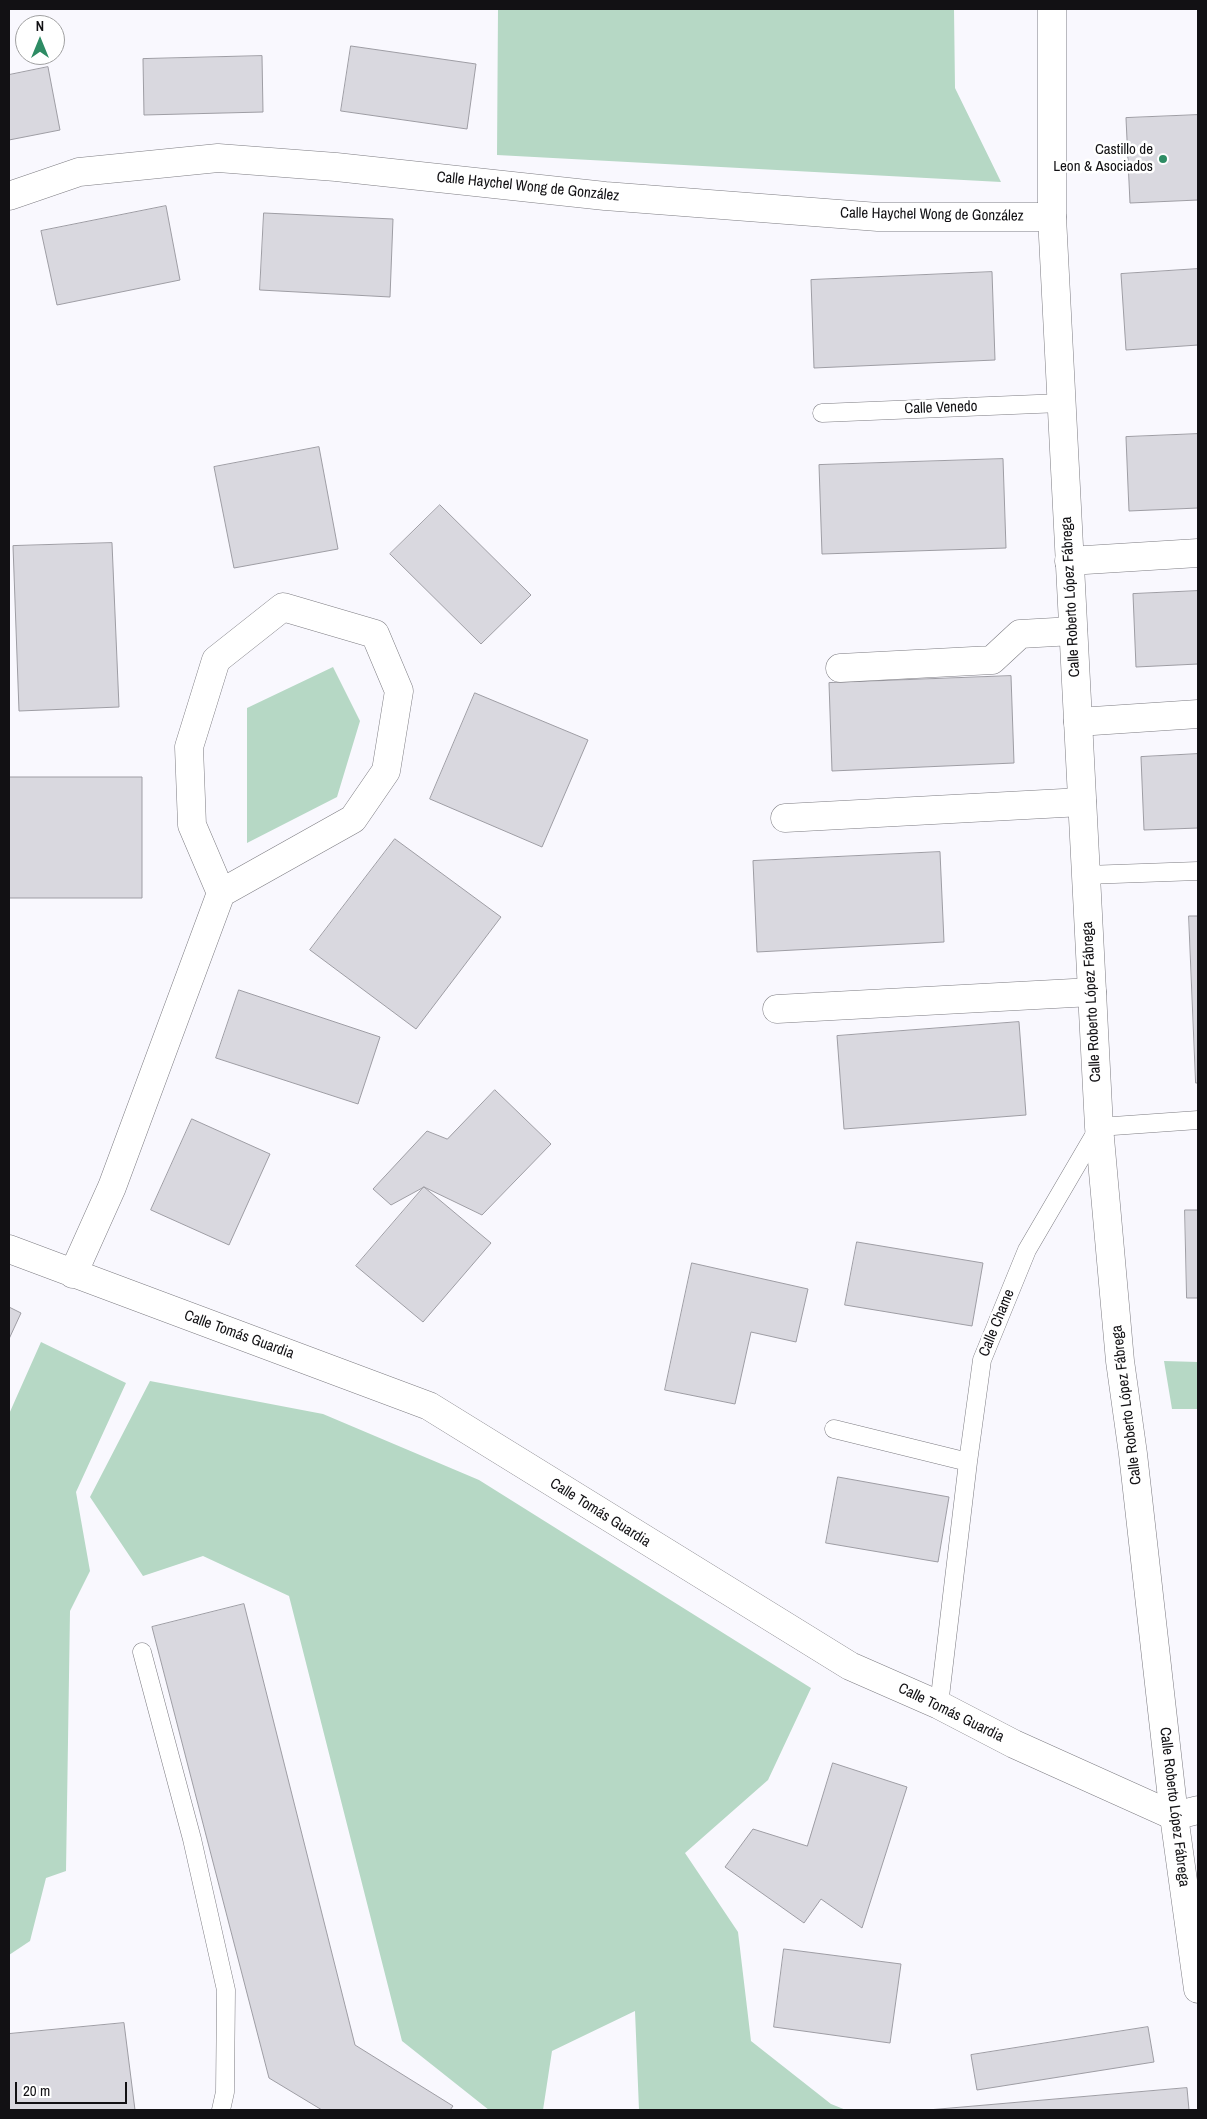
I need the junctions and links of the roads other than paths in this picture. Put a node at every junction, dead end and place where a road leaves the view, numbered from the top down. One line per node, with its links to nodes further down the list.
1 (1052, 9): 3 (street, Calle Roberto López Fábrega)
2 (9, 196): 3 (street, Calle Haychel Wong de González)
3 (1052, 217): 4 (street, Calle Roberto López Fábrega)
4 (1061, 403): 5 (lane, Calle Venedo); 7 (street, Calle Roberto López Fábrega)
5 (822, 413)
6 (1198, 553): 7 (street)
7 (1069, 561): 8 (street, Calle Roberto López Fábrega)
8 (1073, 631): 9 (street); 11 (street, Calle Roberto López Fábrega)
9 (840, 668)
10 (1198, 714): 11 (street)
11 (1078, 722): 12 (street, Calle Roberto López Fábrega)
12 (1082, 802): 13 (street); 15 (street, Calle Roberto López Fábrega)
13 (785, 818)
14 (1198, 871): 15 (lane)
15 (1086, 874): 17 (street, Calle Roberto López Fábrega)
16 (221, 893): 16 (street); 22 (street)
17 (1092, 992): 18 (street); 20 (street, Calle Roberto López Fábrega)
18 (777, 1009)
19 (1198, 1120): 20 (lane)
20 (1099, 1127): 24 (lane, Calle Chame); 27 (street, Calle Roberto López Fábrega)
21 (9, 1249): 22 (street, Calle Tomás Guardia)
22 (73, 1274): 26 (street, Calle Tomás Guardia)
23 (834, 1429): 24 (lane)
24 (968, 1462): 26 (lane, Calle Chame)
25 (142, 1652): 29 (lane)
26 (939, 1705): 27 (street, Calle Tomás Guardia)
27 (1186, 1813): 28 (street, Calle Roberto López Fábrega)
28 (1198, 1989)
29 (222, 2110)

